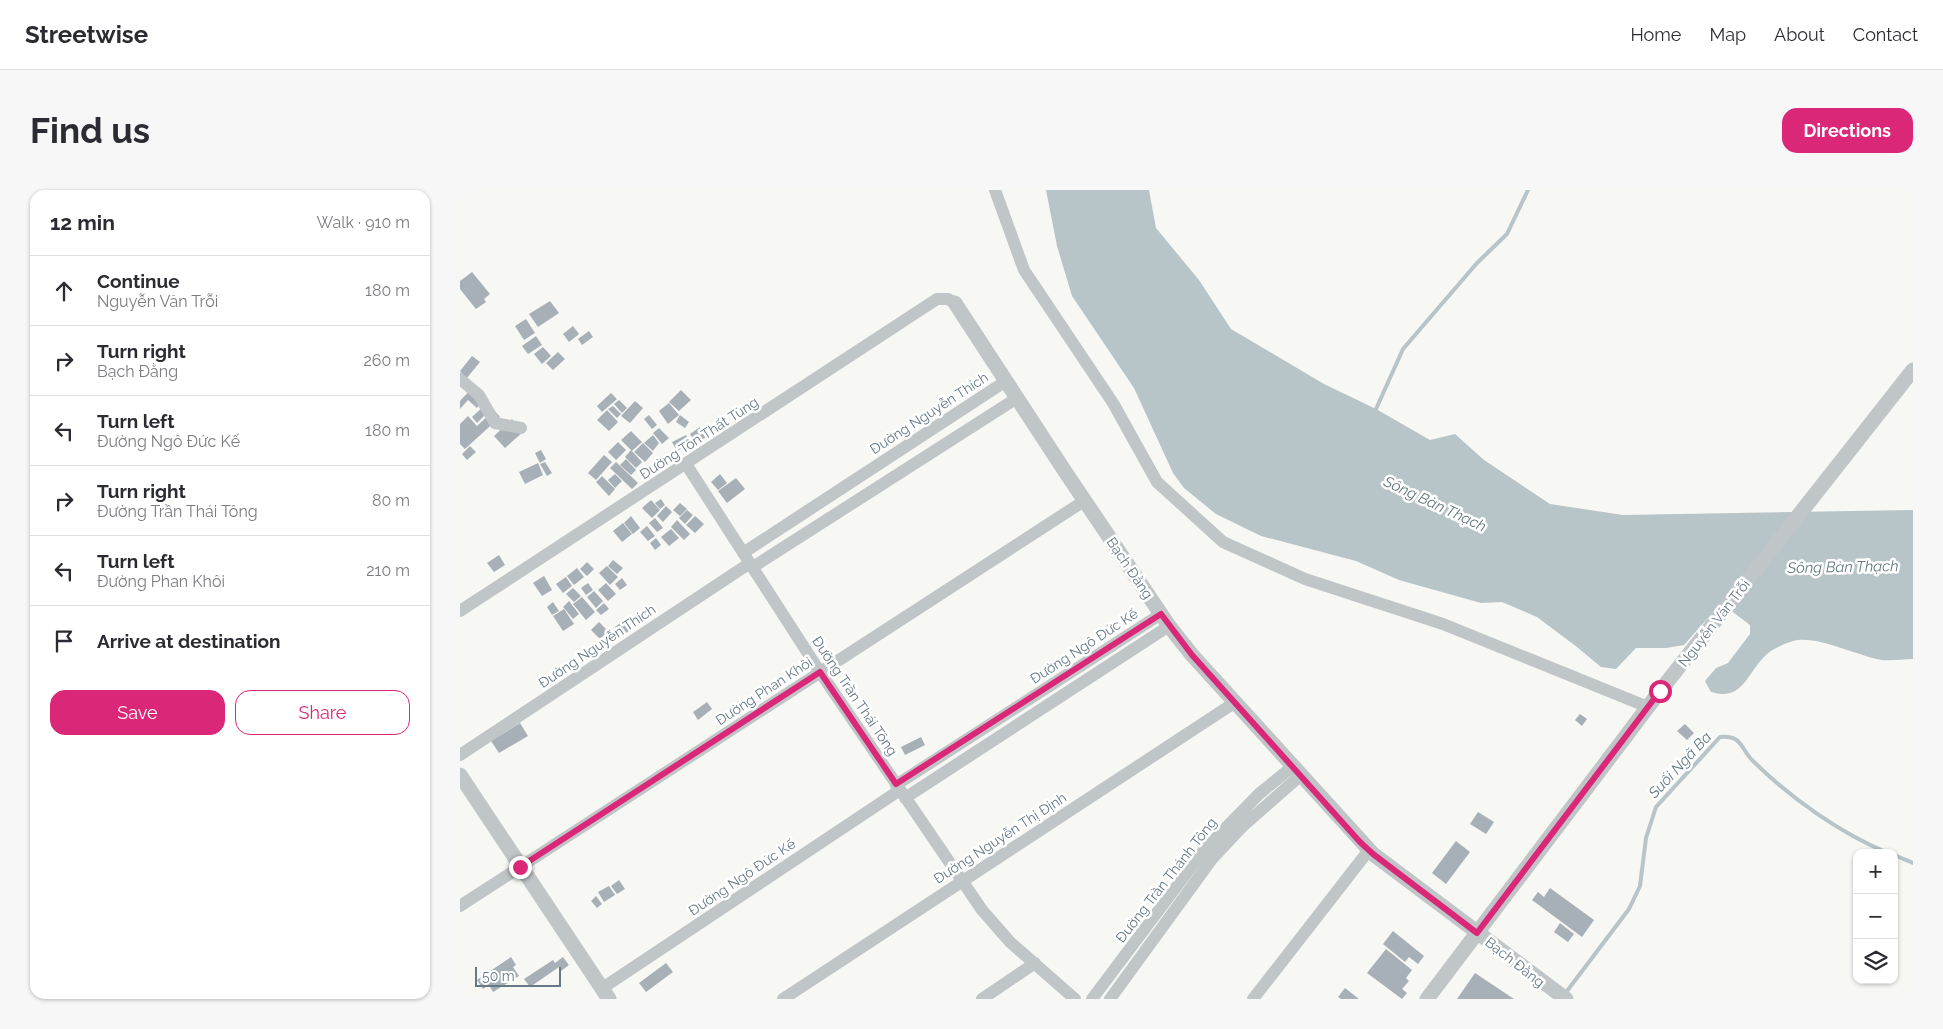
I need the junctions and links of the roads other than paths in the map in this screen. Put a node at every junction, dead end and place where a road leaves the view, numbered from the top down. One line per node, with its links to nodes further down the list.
1 (996, 190): 15 (street)
2 (955, 303): 5 (street, Bạch Đằng); 8 (street, Đường Tôn Thất Tùng)
3 (1913, 370): 15 (street, Nguyễn Văn Trỗi)
4 (460, 379): 7 (street)
5 (1006, 381): 6 (street, Bạch Đằng); 10 (street, Đường Nguyễn Thích)
6 (1017, 398): 9 (street, Bạch Đằng); 10 (street, Đường Nguyễn Thích)
7 (520, 428)
8 (686, 464): 10 (street, Đường Trần Thái Tông); 11 (street, Đường Tôn Thất Tùng)
9 (1084, 501): 12 (street, Bạch Đằng); 13 (street, Đường Phan Khôi)
10 (748, 561): 13 (street, Đường Trần Thái Tông); 16 (street, Đường Nguyễn Thích)
11 (460, 612)
12 (1165, 620): 14 (street, Bạch Đằng); 19 (street, Đường Ngô Đức Kế)
13 (820, 672): 19 (street, Đường Trần Thái Tông); 21 (street, Đường Phan Khôi)
14 (1234, 702): 17 (street, Bạch Đằng); 22 (street, Đường Nguyễn Thị Định)
15 (1648, 706): 24 (street, Nguyễn Văn Trỗi)
16 (460, 755)
17 (1297, 770): 20 (street, Bạch Đằng); 30 (street, Đường Trần Thánh Tông); 31 (street, Đường Trần Thánh Tông)
18 (460, 775): 21 (street)
19 (901, 791): 22 (street, Đường Trần Thái Tông); 26 (street, Đường Ngô Đức Kế)
20 (1369, 850): 24 (street, Bạch Đằng); 32 (street)
21 (520, 867): 23 (street, Đường Phan Khôi); 26 (street)
22 (962, 881): 25 (street, Đường Trần Thái Tông); 27 (street, Đường Nguyễn Thị Định)
23 (460, 906)
24 (1477, 933): 33 (street, Nguyễn Văn Trỗi); 34 (street, Bạch Đằng)
25 (1035, 963): 28 (street); 29 (street, Đường Trần Thái Tông)
26 (605, 994)
27 (783, 999)
28 (982, 999)
29 (1075, 999)
30 (1092, 999)
31 (1110, 999)
32 (1253, 999)
33 (1427, 999)
34 (1566, 999)

